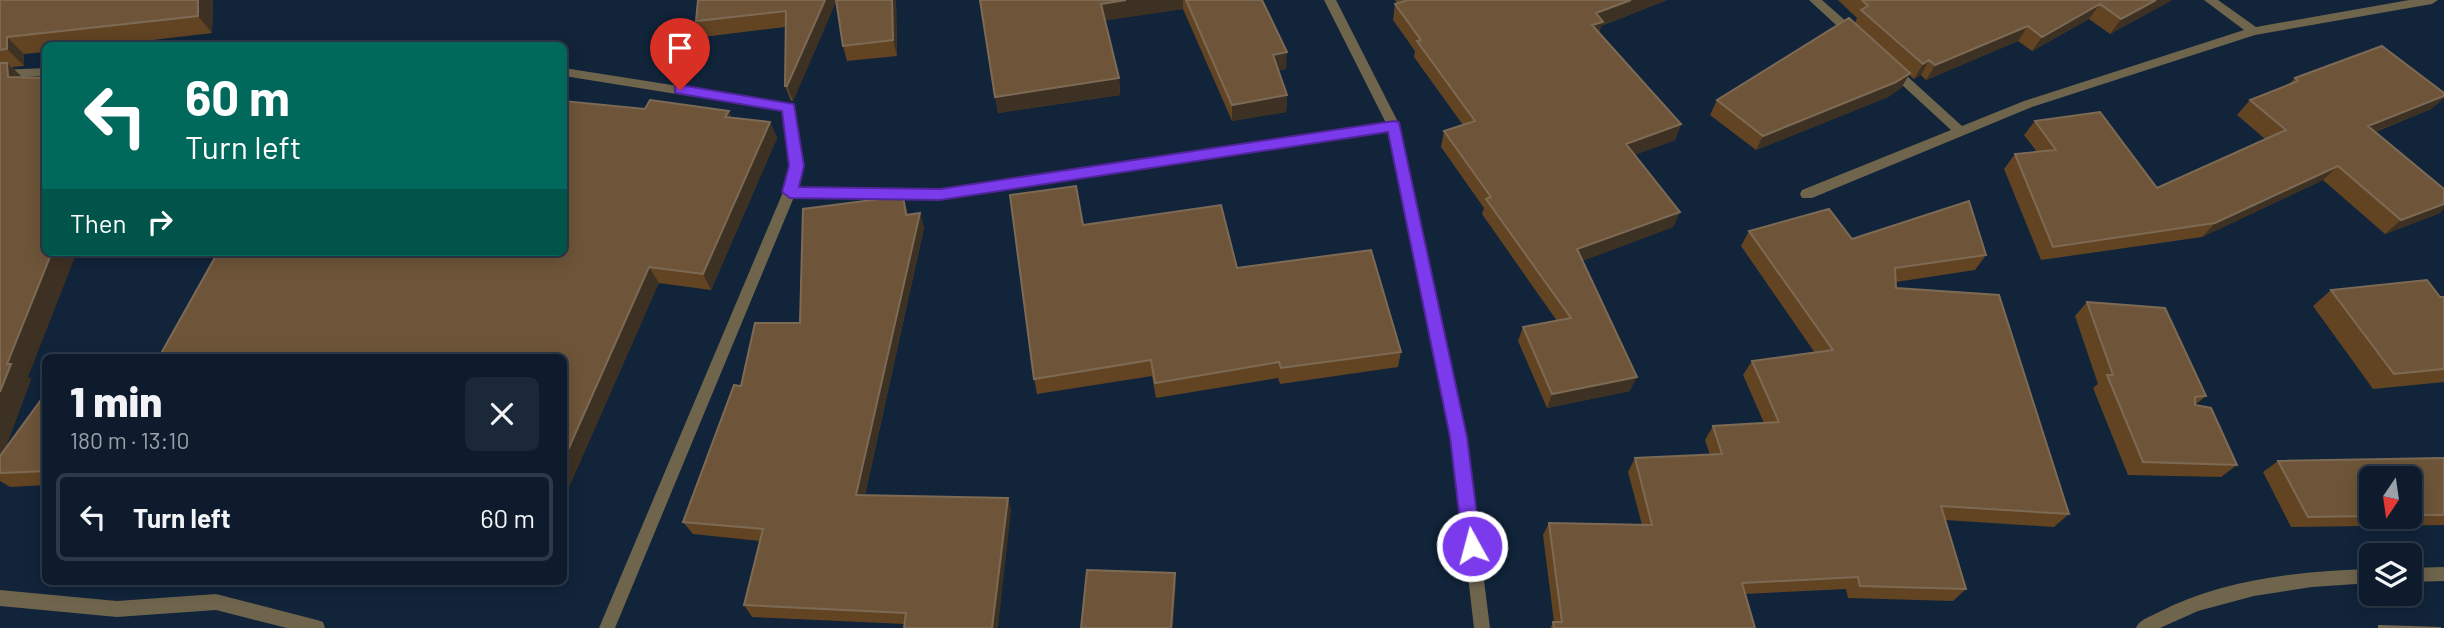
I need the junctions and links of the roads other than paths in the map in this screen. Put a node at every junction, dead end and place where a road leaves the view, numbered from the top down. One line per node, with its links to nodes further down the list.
1 (1330, 0): 11 (street)
2 (1815, 0): 6 (street)
3 (2210, 0): 5 (street)
4 (2432, 0): 5 (street)
5 (2254, 31): 12 (street)
6 (1864, 44)
7 (1883, 61): 12 (street)
8 (42, 72): 10 (street)
9 (567, 72): 13 (street)
10 (0, 74)
11 (1394, 126): 13 (street); 21 (street)
12 (1961, 132): 14 (street)
13 (790, 192): 20 (street)
14 (1807, 194)
15 (2444, 574): 16 (street)
16 (2422, 575)
17 (2359, 577): 22 (street)
18 (0, 598): 19 (street)
19 (317, 628)
20 (607, 628)
21 (1482, 628)
22 (2144, 628)

